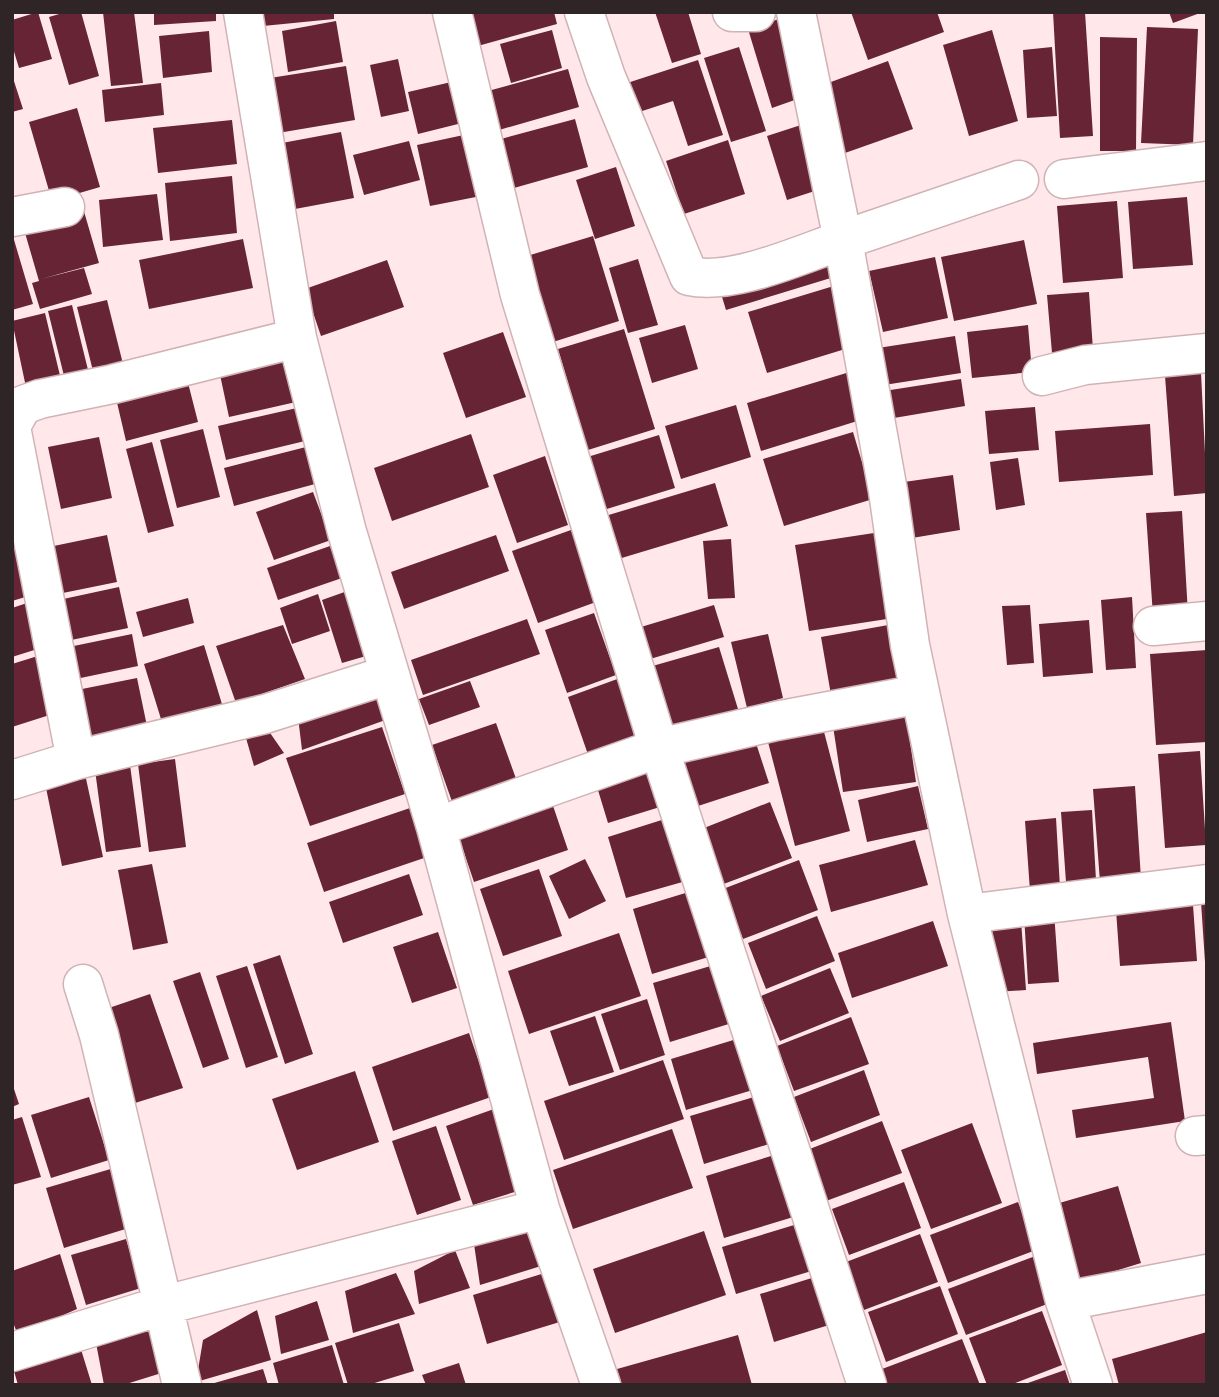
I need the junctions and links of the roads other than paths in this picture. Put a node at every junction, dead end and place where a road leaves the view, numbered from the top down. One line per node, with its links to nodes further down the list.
1 (243, 12): 13 (street)
2 (452, 12): 22 (street)
3 (584, 12): 12 (street)
4 (732, 12): 5 (street)
5 (756, 12)
6 (796, 12): 12 (street)
7 (1207, 161): 8 (street)
8 (1064, 179)
9 (1019, 180): 12 (street)
10 (65, 207): 11 (street)
11 (12, 217)
12 (843, 240): 21 (street)
13 (297, 338): 16 (street); 20 (street)
14 (1207, 353): 15 (street)
15 (1042, 376)
16 (12, 424)
17 (12, 432): 23 (street)
18 (1207, 621): 19 (street)
19 (1153, 626)
20 (388, 675): 23 (street); 25 (street)
21 (920, 694): 22 (street); 27 (street)
22 (659, 748): 25 (street); 36 (street)
23 (76, 760): 24 (street)
24 (12, 780)
25 (436, 827): 29 (street)
26 (1207, 884): 27 (street)
27 (967, 914): 31 (street)
28 (83, 984): 32 (street)
29 (540, 1209): 32 (street); 35 (street)
30 (1207, 1274): 31 (street)
31 (1065, 1301): 37 (street)
32 (161, 1306): 33 (street); 34 (street)
33 (12, 1352)
34 (182, 1385)
35 (601, 1385)
36 (867, 1385)
37 (1093, 1385)

